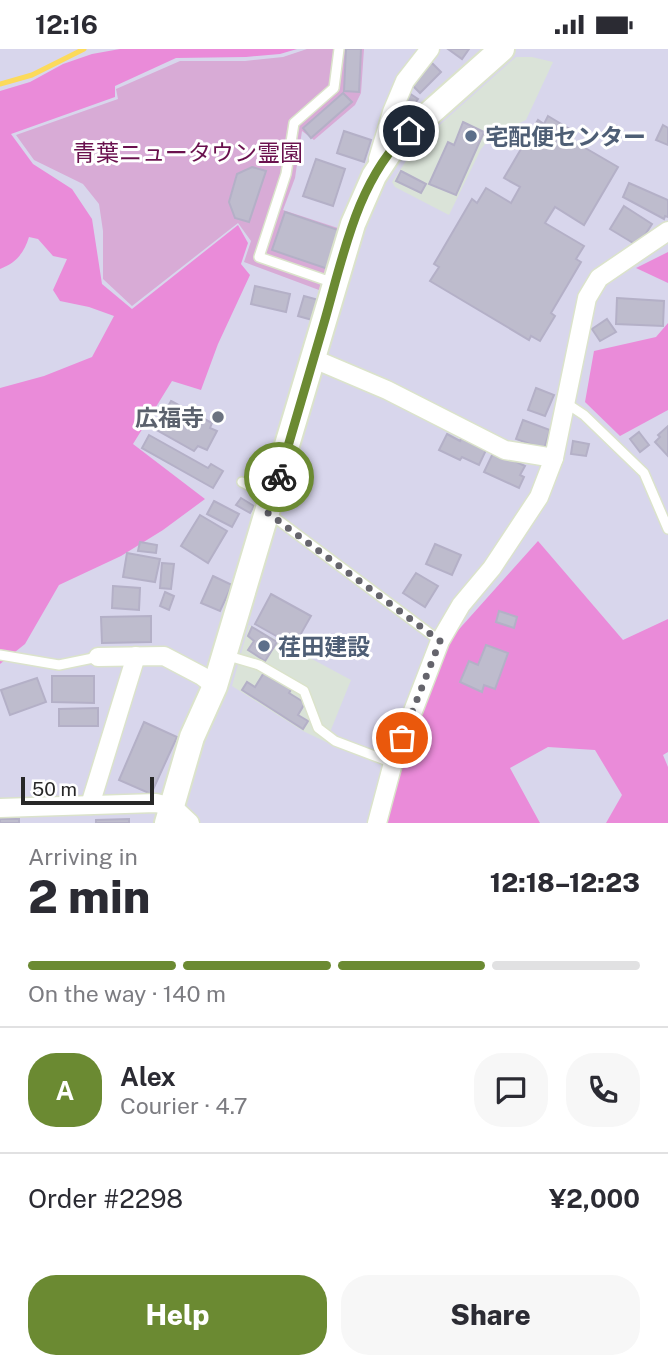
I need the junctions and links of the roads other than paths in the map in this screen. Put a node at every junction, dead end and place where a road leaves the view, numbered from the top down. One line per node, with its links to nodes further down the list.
1 (339, 49): 6 (lane)
2 (430, 49): 4 (street)
3 (502, 49): 4 (street)
4 (374, 176): 6 (street)
5 (668, 232): 8 (street)
6 (335, 284): 7 (street)
7 (314, 359): 9 (street); 11 (street)
8 (566, 403): 9 (street); 12 (lane)
9 (554, 458): 13 (street)
10 (242, 482): 11 (lane)
11 (270, 505): 13 (lane); 15 (street)
12 (668, 529)
13 (440, 641): 19 (street)
14 (0, 655): 17 (lane)
15 (223, 655): 18 (street); 19 (lane)
16 (136, 656): 17 (street); 18 (street); 20 (street)
17 (98, 657)
18 (215, 686): 22 (street)
19 (393, 763): 23 (street)
20 (90, 805): 21 (street); 22 (street)
21 (0, 808)
22 (176, 819)
23 (377, 823)

